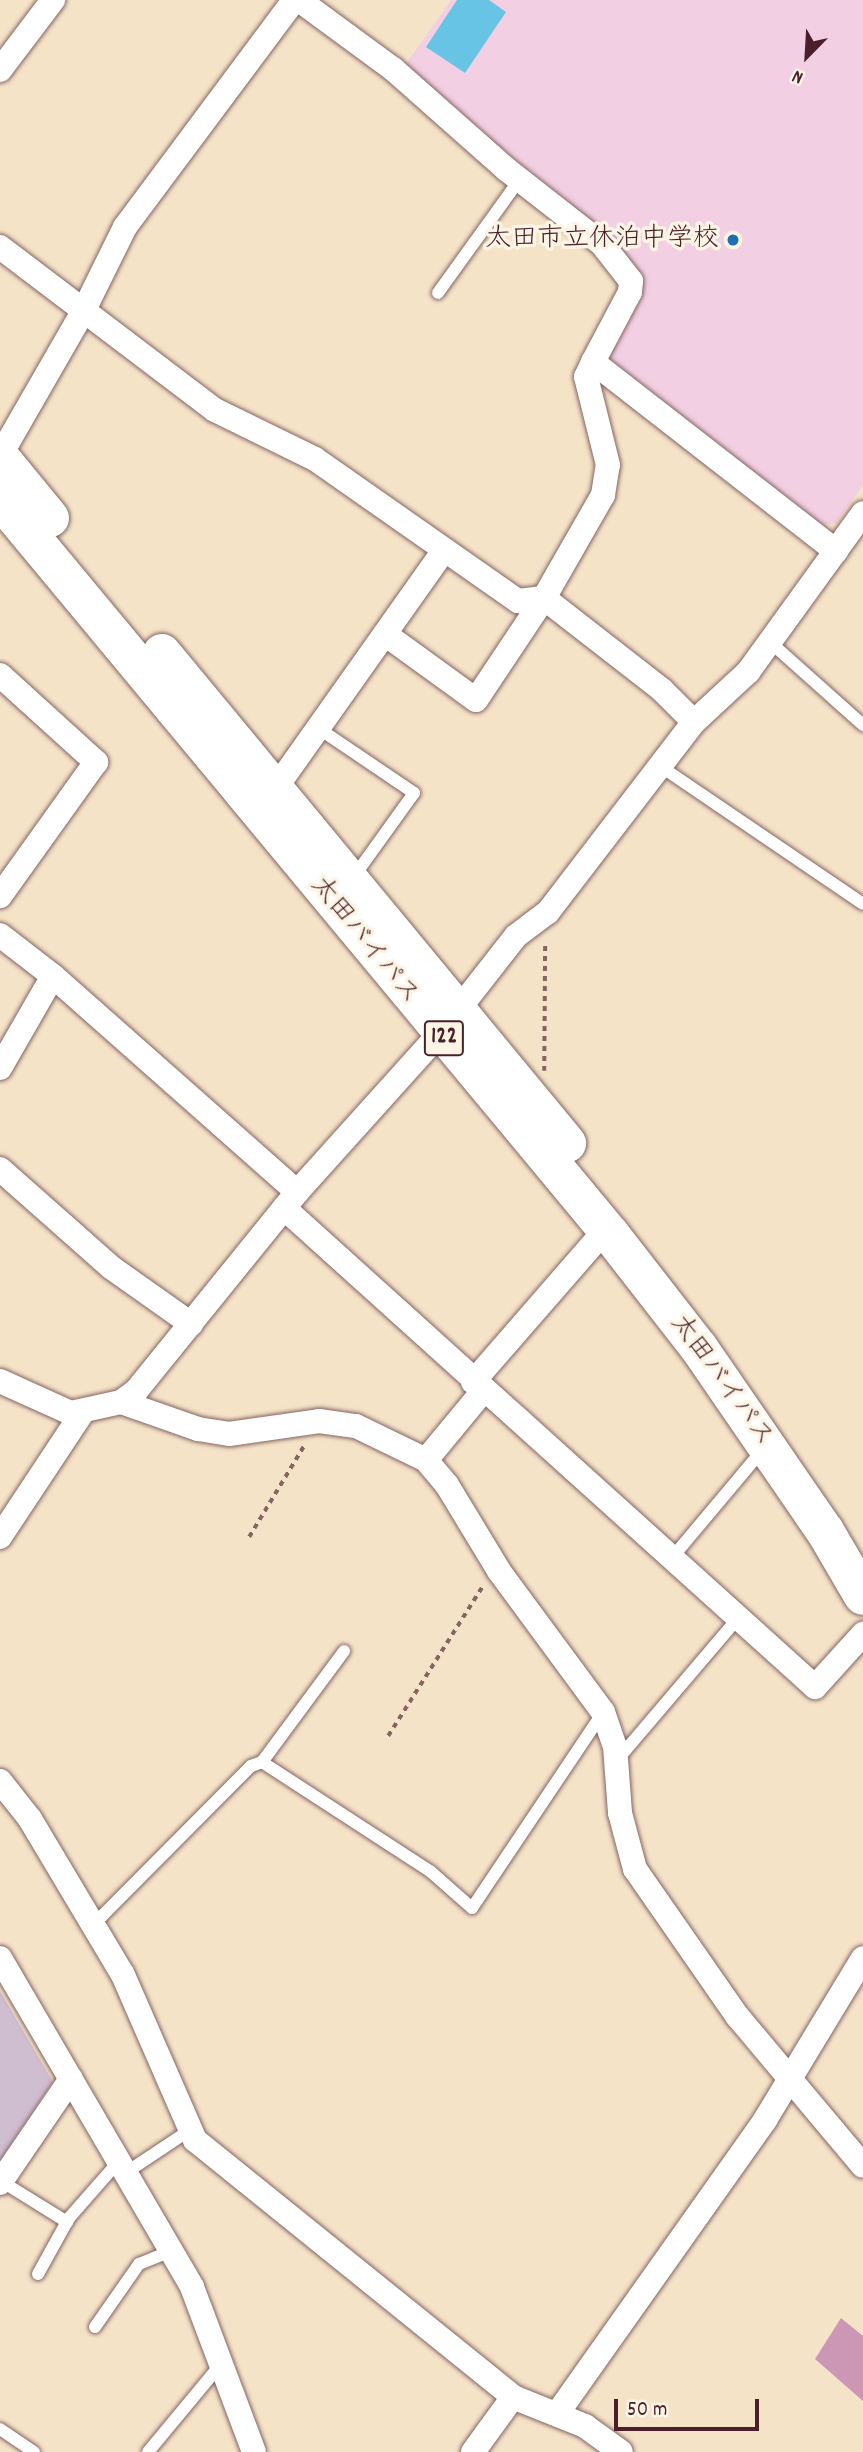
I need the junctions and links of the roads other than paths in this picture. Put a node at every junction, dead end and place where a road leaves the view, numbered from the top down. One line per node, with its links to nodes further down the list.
1 (53, 0): 3 (street)
2 (296, 0): 4 (street); 7 (street)
3 (4, 56)
4 (520, 179): 6 (lane); 8 (street)
5 (0, 247): 7 (street)
6 (438, 293)
7 (84, 310): 9 (street); 12 (street)
8 (593, 362): 13 (street); 14 (street)
9 (0, 456): 22 (highway, 太田バイパス / 122)
10 (0, 499): 28 (highway, 太田バイパス / 122)
11 (863, 513): 13 (street)
12 (444, 550): 14 (street); 15 (street)
13 (836, 551): 16 (street)
14 (544, 598): 15 (street); 18 (street)
15 (384, 634): 20 (street)
16 (770, 642): 18 (street); 19 (lane)
17 (0, 674): 24 (street)
18 (694, 722): 21 (street)
19 (863, 725)
20 (318, 728): 22 (street); 23 (lane)
21 (660, 766): 25 (lane); 28 (street)
22 (275, 789): 23 (highway, 太田バイパス / 122)
23 (351, 881): 28 (highway, 太田バイパス / 122)
24 (0, 896)
25 (863, 904)
26 (0, 935): 27 (street)
27 (53, 976): 29 (street); 31 (street)
28 (448, 1021): 31 (street); 32 (highway, 太田バイパス / 122); 41 (highway, 太田バイパス / 122)
29 (0, 1068)
30 (0, 1169): 33 (street)
31 (290, 1200): 33 (street); 35 (street)
32 (606, 1229): 35 (street); 38 (highway, 太田バイパス / 122)
33 (191, 1324): 36 (street)
34 (0, 1381): 37 (street)
35 (478, 1386): 39 (street); 42 (street)
36 (121, 1402): 37 (street); 39 (street)
37 (82, 1413): 40 (street)
38 (766, 1445): 42 (lane); 43 (highway, 太田バイパス / 122)
39 (426, 1460): 47 (street)
40 (0, 1537)
41 (863, 1550)
42 (671, 1559): 44 (street)
43 (863, 1596)
44 (738, 1618): 45 (street); 48 (lane)
45 (863, 1634)
46 (344, 1651): 49 (lane)
47 (603, 1712): 48 (street); 49 (lane)
48 (616, 1761): 55 (street)
49 (262, 1762): 51 (lane)
50 (0, 1781): 51 (street)
51 (92, 1920): 56 (street)
52 (0, 1958): 54 (street)
53 (863, 1958): 55 (street)
54 (71, 2079): 57 (street); 59 (street)
55 (790, 2081): 58 (street); 66 (street)
56 (190, 2130): 57 (lane); 65 (street)
57 (124, 2166): 60 (lane); 61 (street)
58 (863, 2166)
59 (1, 2182): 60 (lane)
60 (67, 2222): 62 (lane)
61 (172, 2251): 63 (lane); 64 (street)
62 (38, 2274)
63 (95, 2327)
64 (221, 2364): 69 (lane); 70 (street)
65 (513, 2397): 66 (street); 71 (street)
66 (557, 2414): 72 (street)
67 (0, 2429): 68 (lane)
68 (31, 2451)
69 (148, 2452)
70 (254, 2452)
71 (473, 2452)
72 (621, 2452)

